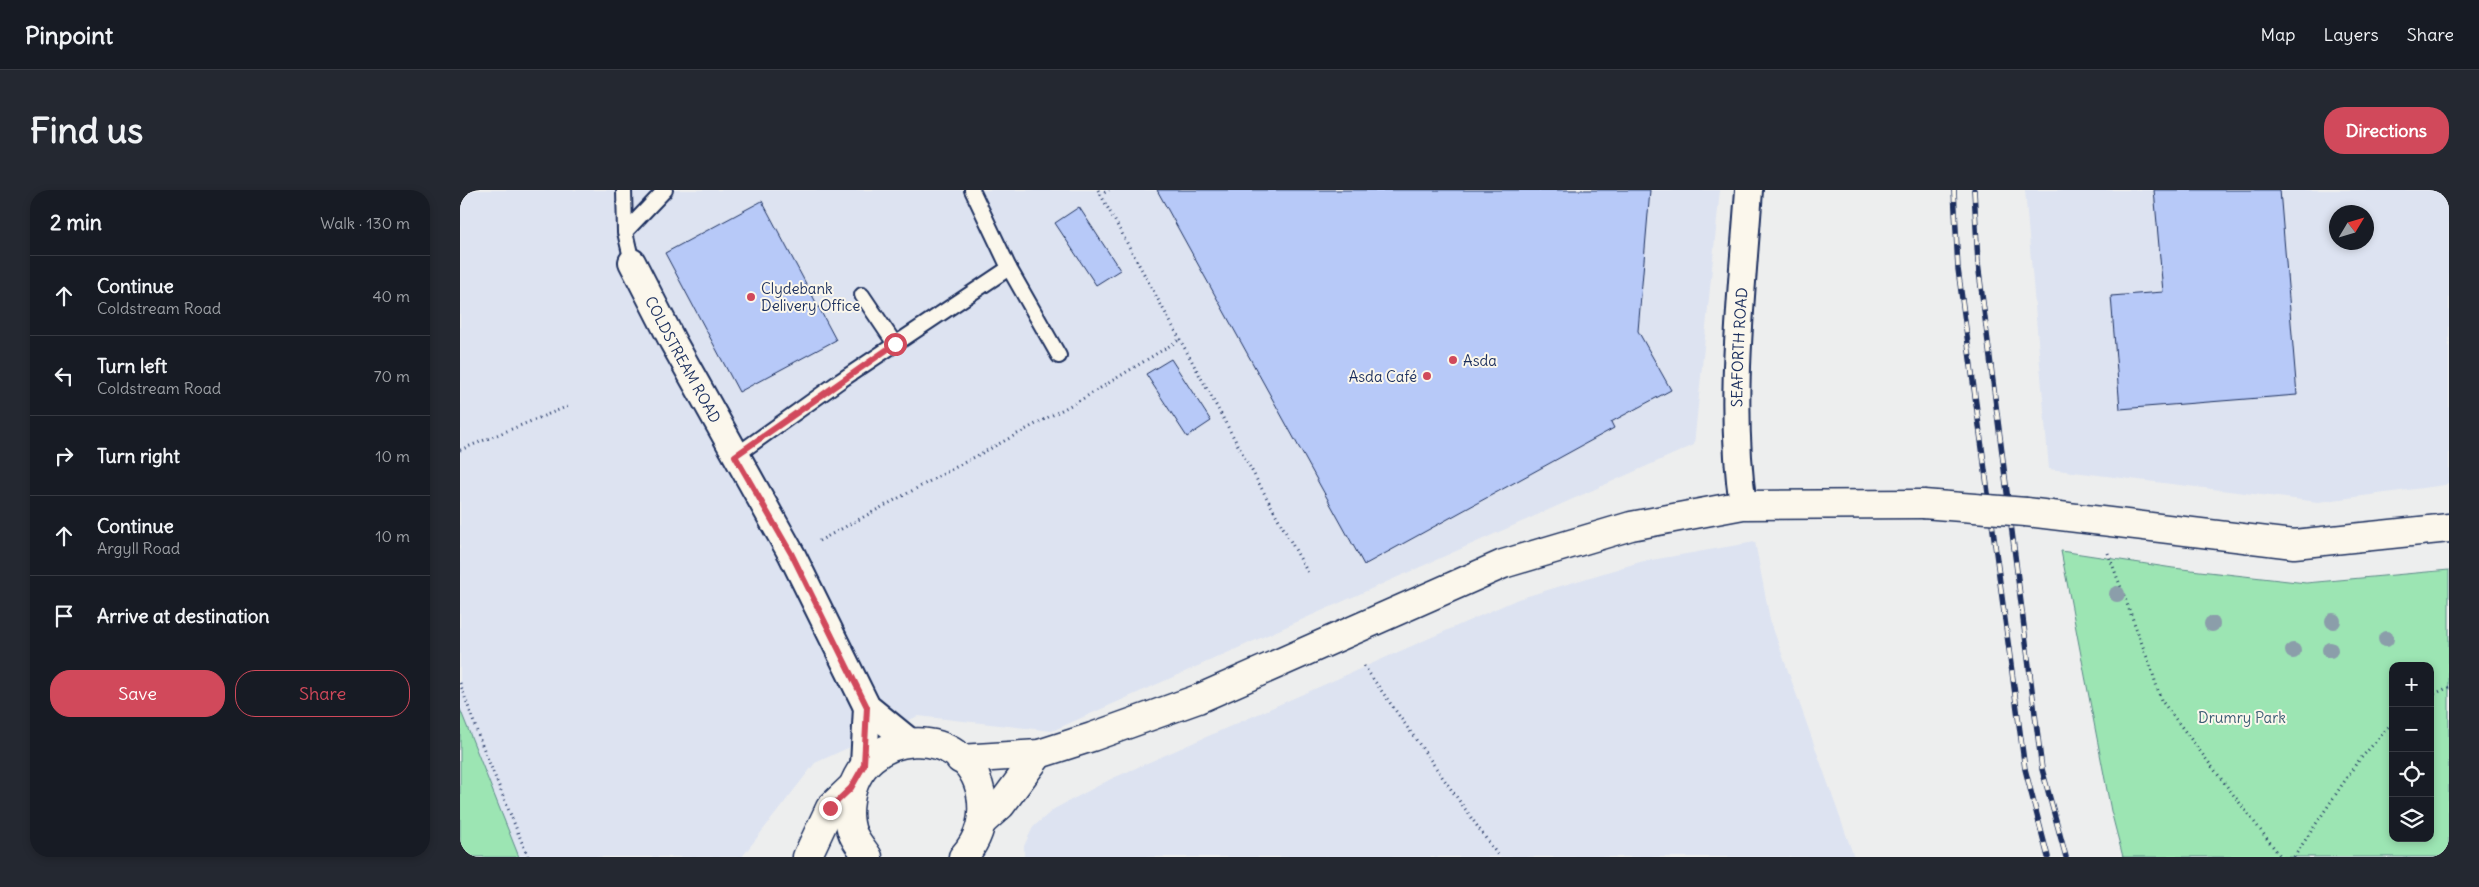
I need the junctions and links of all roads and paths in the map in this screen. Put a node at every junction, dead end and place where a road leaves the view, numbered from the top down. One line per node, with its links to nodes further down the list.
1 (624, 190): 8 (lane)
2 (665, 190): 8 (lane)
3 (972, 190): 10 (lane)
4 (1098, 190): 7 (path)
5 (1109, 190): 7 (path)
6 (1749, 190): 18 (street, SEAFORTH ROAD)
7 (1100, 195): 12 (path)
8 (625, 232): 9 (lane)
9 (632, 262): 17 (street, COLDSTREAM ROAD)
10 (1009, 268): 13 (lane); 14 (lane)
11 (862, 295): 13 (lane)
12 (1179, 340): 21 (path); 22 (path)
13 (895, 344): 17 (lane)
14 (1059, 356)
15 (571, 406): 16 (path)
16 (460, 450)
17 (735, 456): 21 (street, COLDSTREAM ROAD)
18 (1743, 505): 19 (street, bridge); 30 (street)
19 (2094, 520): 20 (street); 39 (path)
20 (2448, 527)
21 (792, 555): 27 (street, COLDSTREAM ROAD)
22 (1308, 573)
23 (1364, 666): 38 (path)
24 (460, 684): 35 (path)
25 (2449, 687): 26 (path)
26 (2434, 694)
27 (867, 707): 29 (street, COLDSTREAM ROAD); 32 (street, COLDSTREAM ROAD)
28 (2389, 727): 40 (path)
29 (910, 742): 31 (street); 32 (street)
30 (1039, 754): 31 (street); 33 (street)
31 (960, 759): 33 (street)
32 (858, 777): 36 (street); 37 (street)
33 (982, 822): 34 (street)
34 (971, 854)
35 (528, 857)
36 (807, 857)
37 (868, 857)
38 (1499, 857)
39 (2281, 857)
40 (2294, 857)

